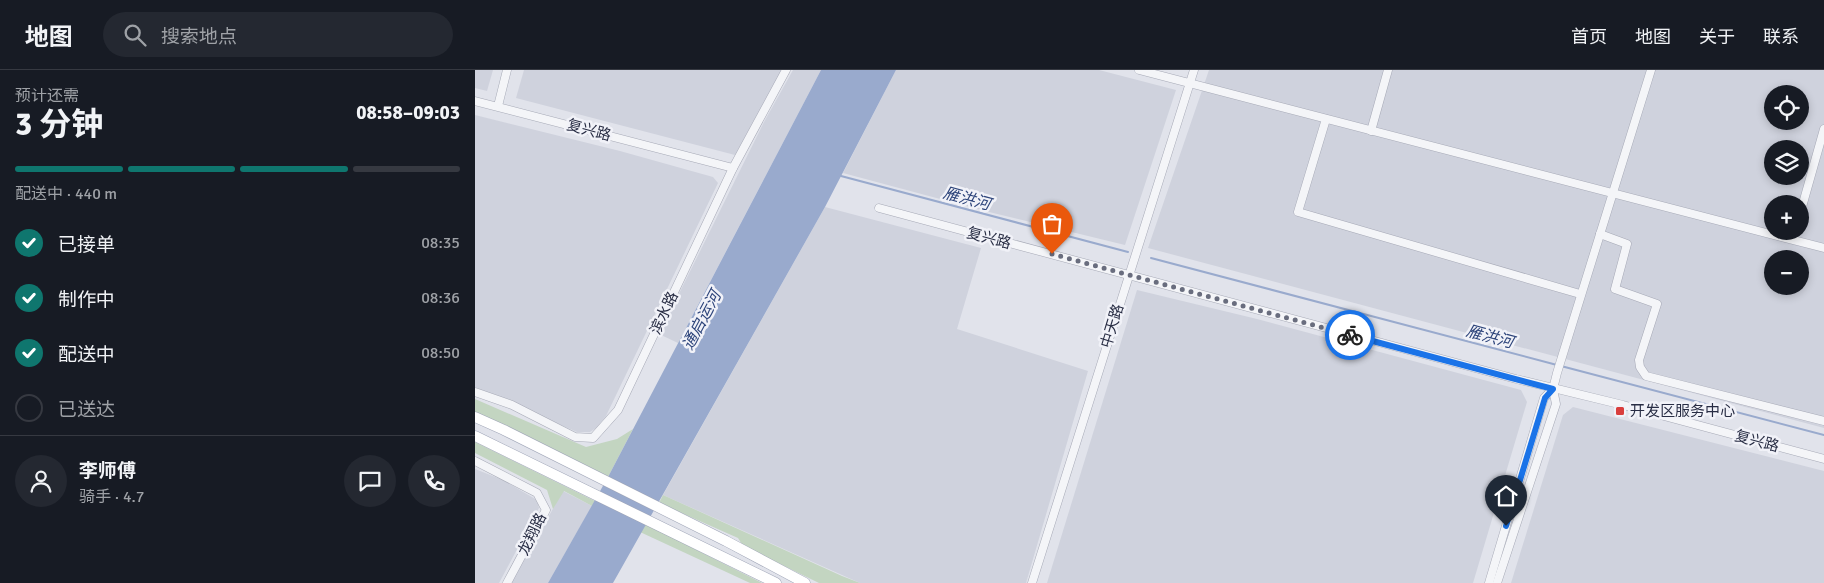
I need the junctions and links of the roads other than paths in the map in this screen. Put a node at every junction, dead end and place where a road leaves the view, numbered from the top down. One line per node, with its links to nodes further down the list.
1 (507, 70): 9 (street)
2 (786, 70): 13 (street, 滨水路)
3 (1139, 70): 7 (street)
4 (1194, 70): 7 (street, 中天路)
5 (1387, 70): 12 (street)
6 (1651, 70): 14 (street)
7 (1189, 84): 10 (street); 21 (street, 中天路)
8 (475, 101): 9 (street, 复兴路)
9 (498, 106): 13 (street, 复兴路)
10 (1326, 119): 12 (street); 22 (street)
11 (1824, 129): 15 (street)
12 (1371, 131): 14 (street)
13 (733, 168): 24 (street, 滨水路)
14 (1613, 193): 17 (street); 18 (street)
15 (1805, 195)
16 (879, 208): 21 (street, 复兴路)
17 (1764, 228)
18 (1600, 234): 22 (street); 26 (street)
19 (1806, 240): 20 (street)
20 (1824, 248)
21 (1128, 275): 23 (street, 复兴路); 33 (street, 中天路)
22 (1580, 294): 23 (street)
23 (1553, 389): 28 (street, 复兴路); 34 (street); 35 (street)
24 (475, 392)
25 (475, 417): 32 (main road)
26 (1824, 422)
27 (475, 436): 31 (main road)
28 (1824, 459)
29 (475, 461): 30 (street, 龙翔路)
30 (507, 583)
31 (776, 583)
32 (805, 583)
33 (1032, 583)
34 (1489, 583)
35 (1497, 583)

